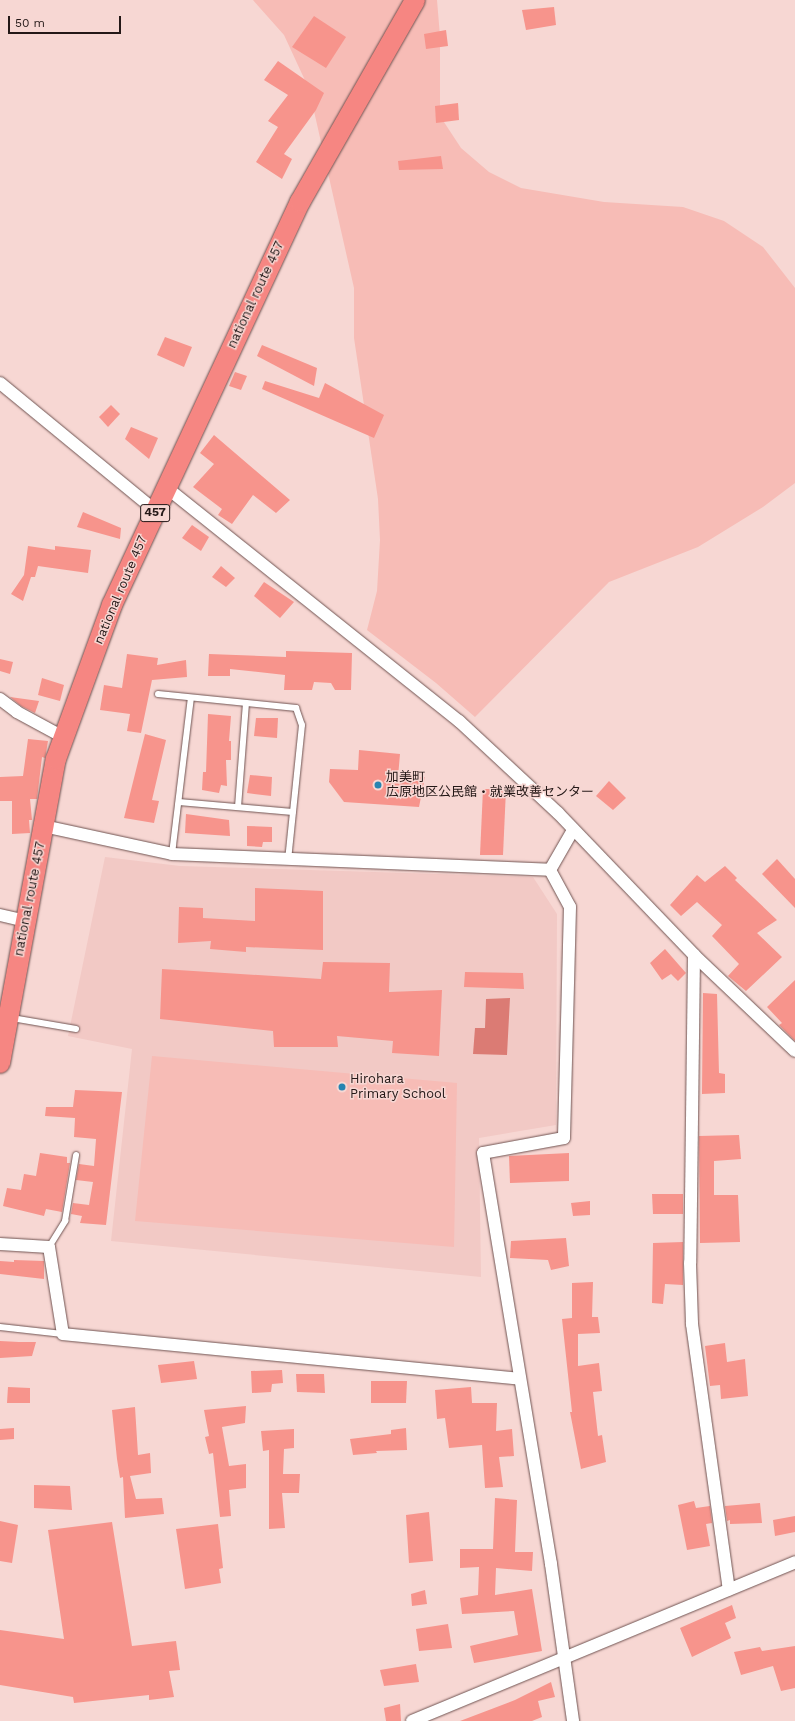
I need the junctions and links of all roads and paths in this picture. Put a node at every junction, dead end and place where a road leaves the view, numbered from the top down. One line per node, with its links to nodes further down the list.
1 (415, 0): 3 (highway, national route 457 / 457)
2 (0, 383): 4 (street)
3 (167, 488): 4 (highway, national route 457 / 457); 14 (street)
4 (156, 511): 9 (highway, national route 457 / 457)
5 (158, 694): 6 (lane)
6 (191, 698): 8 (lane); 10 (lane)
7 (0, 699): 9 (street)
8 (246, 703): 11 (lane); 12 (lane)
9 (63, 737): 13 (highway, national route 457 / 457)
10 (179, 802): 11 (lane); 15 (lane)
11 (238, 807): 12 (lane)
12 (293, 812): 16 (lane)
13 (43, 826): 15 (street); 19 (highway, national route 457 / 457)
14 (573, 830): 17 (street); 20 (street)
15 (172, 854): 16 (street)
16 (288, 860): 17 (street)
17 (550, 870): 30 (street)
18 (0, 915): 19 (street)
19 (25, 921): 21 (highway, national route 457 / 457)
20 (694, 955): 23 (street); 32 (street)
21 (8, 1017): 22 (lane); 24 (highway, national route 457 / 457)
22 (76, 1029)
23 (795, 1051)
24 (0, 1063)
25 (76, 1155): 27 (lane)
26 (0, 1244): 27 (street)
27 (49, 1247): 29 (street)
28 (0, 1327): 29 (lane)
29 (63, 1334): 30 (street)
30 (520, 1379): 33 (street)
31 (795, 1562): 32 (street)
32 (729, 1589): 33 (street)
33 (564, 1658): 34 (street); 35 (street)
34 (412, 1721)
35 (573, 1721)

